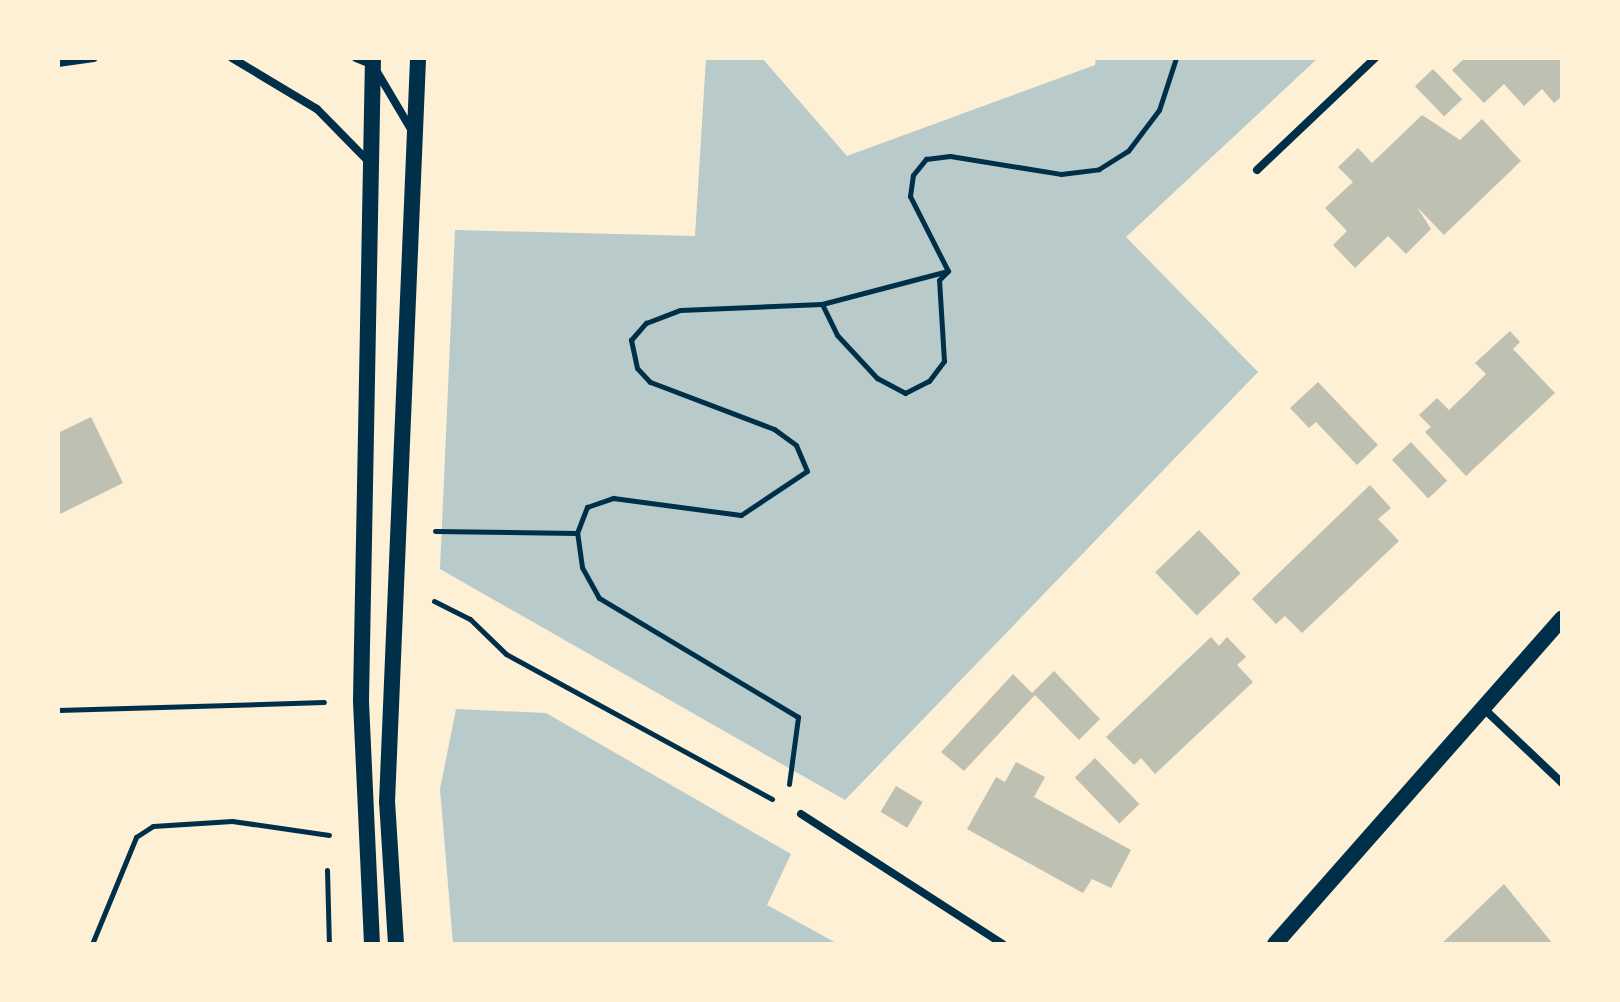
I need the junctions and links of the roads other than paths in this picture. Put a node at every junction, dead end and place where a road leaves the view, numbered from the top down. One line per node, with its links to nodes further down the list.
1 (94, 58): 7 (street)
2 (232, 58): 9 (street)
3 (356, 58): 6 (street)
4 (418, 58): 8 (main road)
5 (1375, 58): 10 (street)
6 (373, 62): 8 (street); 9 (main road)
7 (58, 63)
8 (416, 138): 16 (main road)
9 (371, 165): 15 (main road)
10 (1257, 170)
11 (1562, 619): 12 (main road)
12 (1481, 705): 13 (street); 18 (main road)
13 (1562, 783)
14 (801, 814): 17 (street)
15 (372, 944)
16 (396, 944)
17 (1003, 944)
18 (1275, 944)

